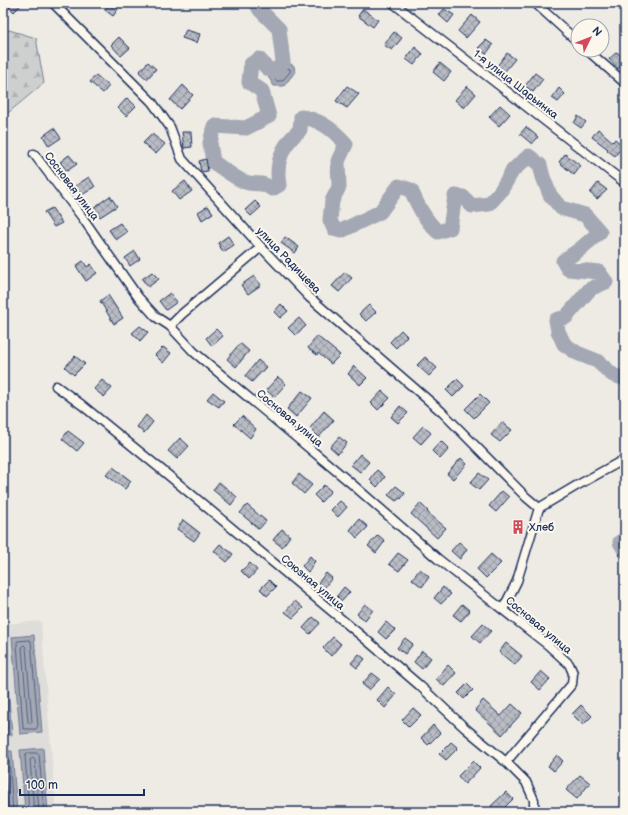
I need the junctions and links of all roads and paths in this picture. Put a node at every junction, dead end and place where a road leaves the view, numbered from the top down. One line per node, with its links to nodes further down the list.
1 (53, 3): 9 (street, улица Радищева)
2 (393, 3): 8 (street, 1-я улица Шарьинка)
3 (535, 3): 4 (street)
4 (570, 35)
5 (596, 58): 6 (street)
6 (625, 83)
7 (34, 154): 10 (street, Сосновая улица)
8 (625, 182)
9 (261, 247): 10 (street); 13 (street, улица Радищева)
10 (170, 326): 14 (street, Сосновая улица)
11 (56, 386): 15 (street, Союзная улица)
12 (625, 458): 13 (street)
13 (539, 508): 14 (street)
14 (503, 609): 15 (street, Сосновая улица)
15 (506, 762): 16 (street, Союзная улица)
16 (534, 812)

